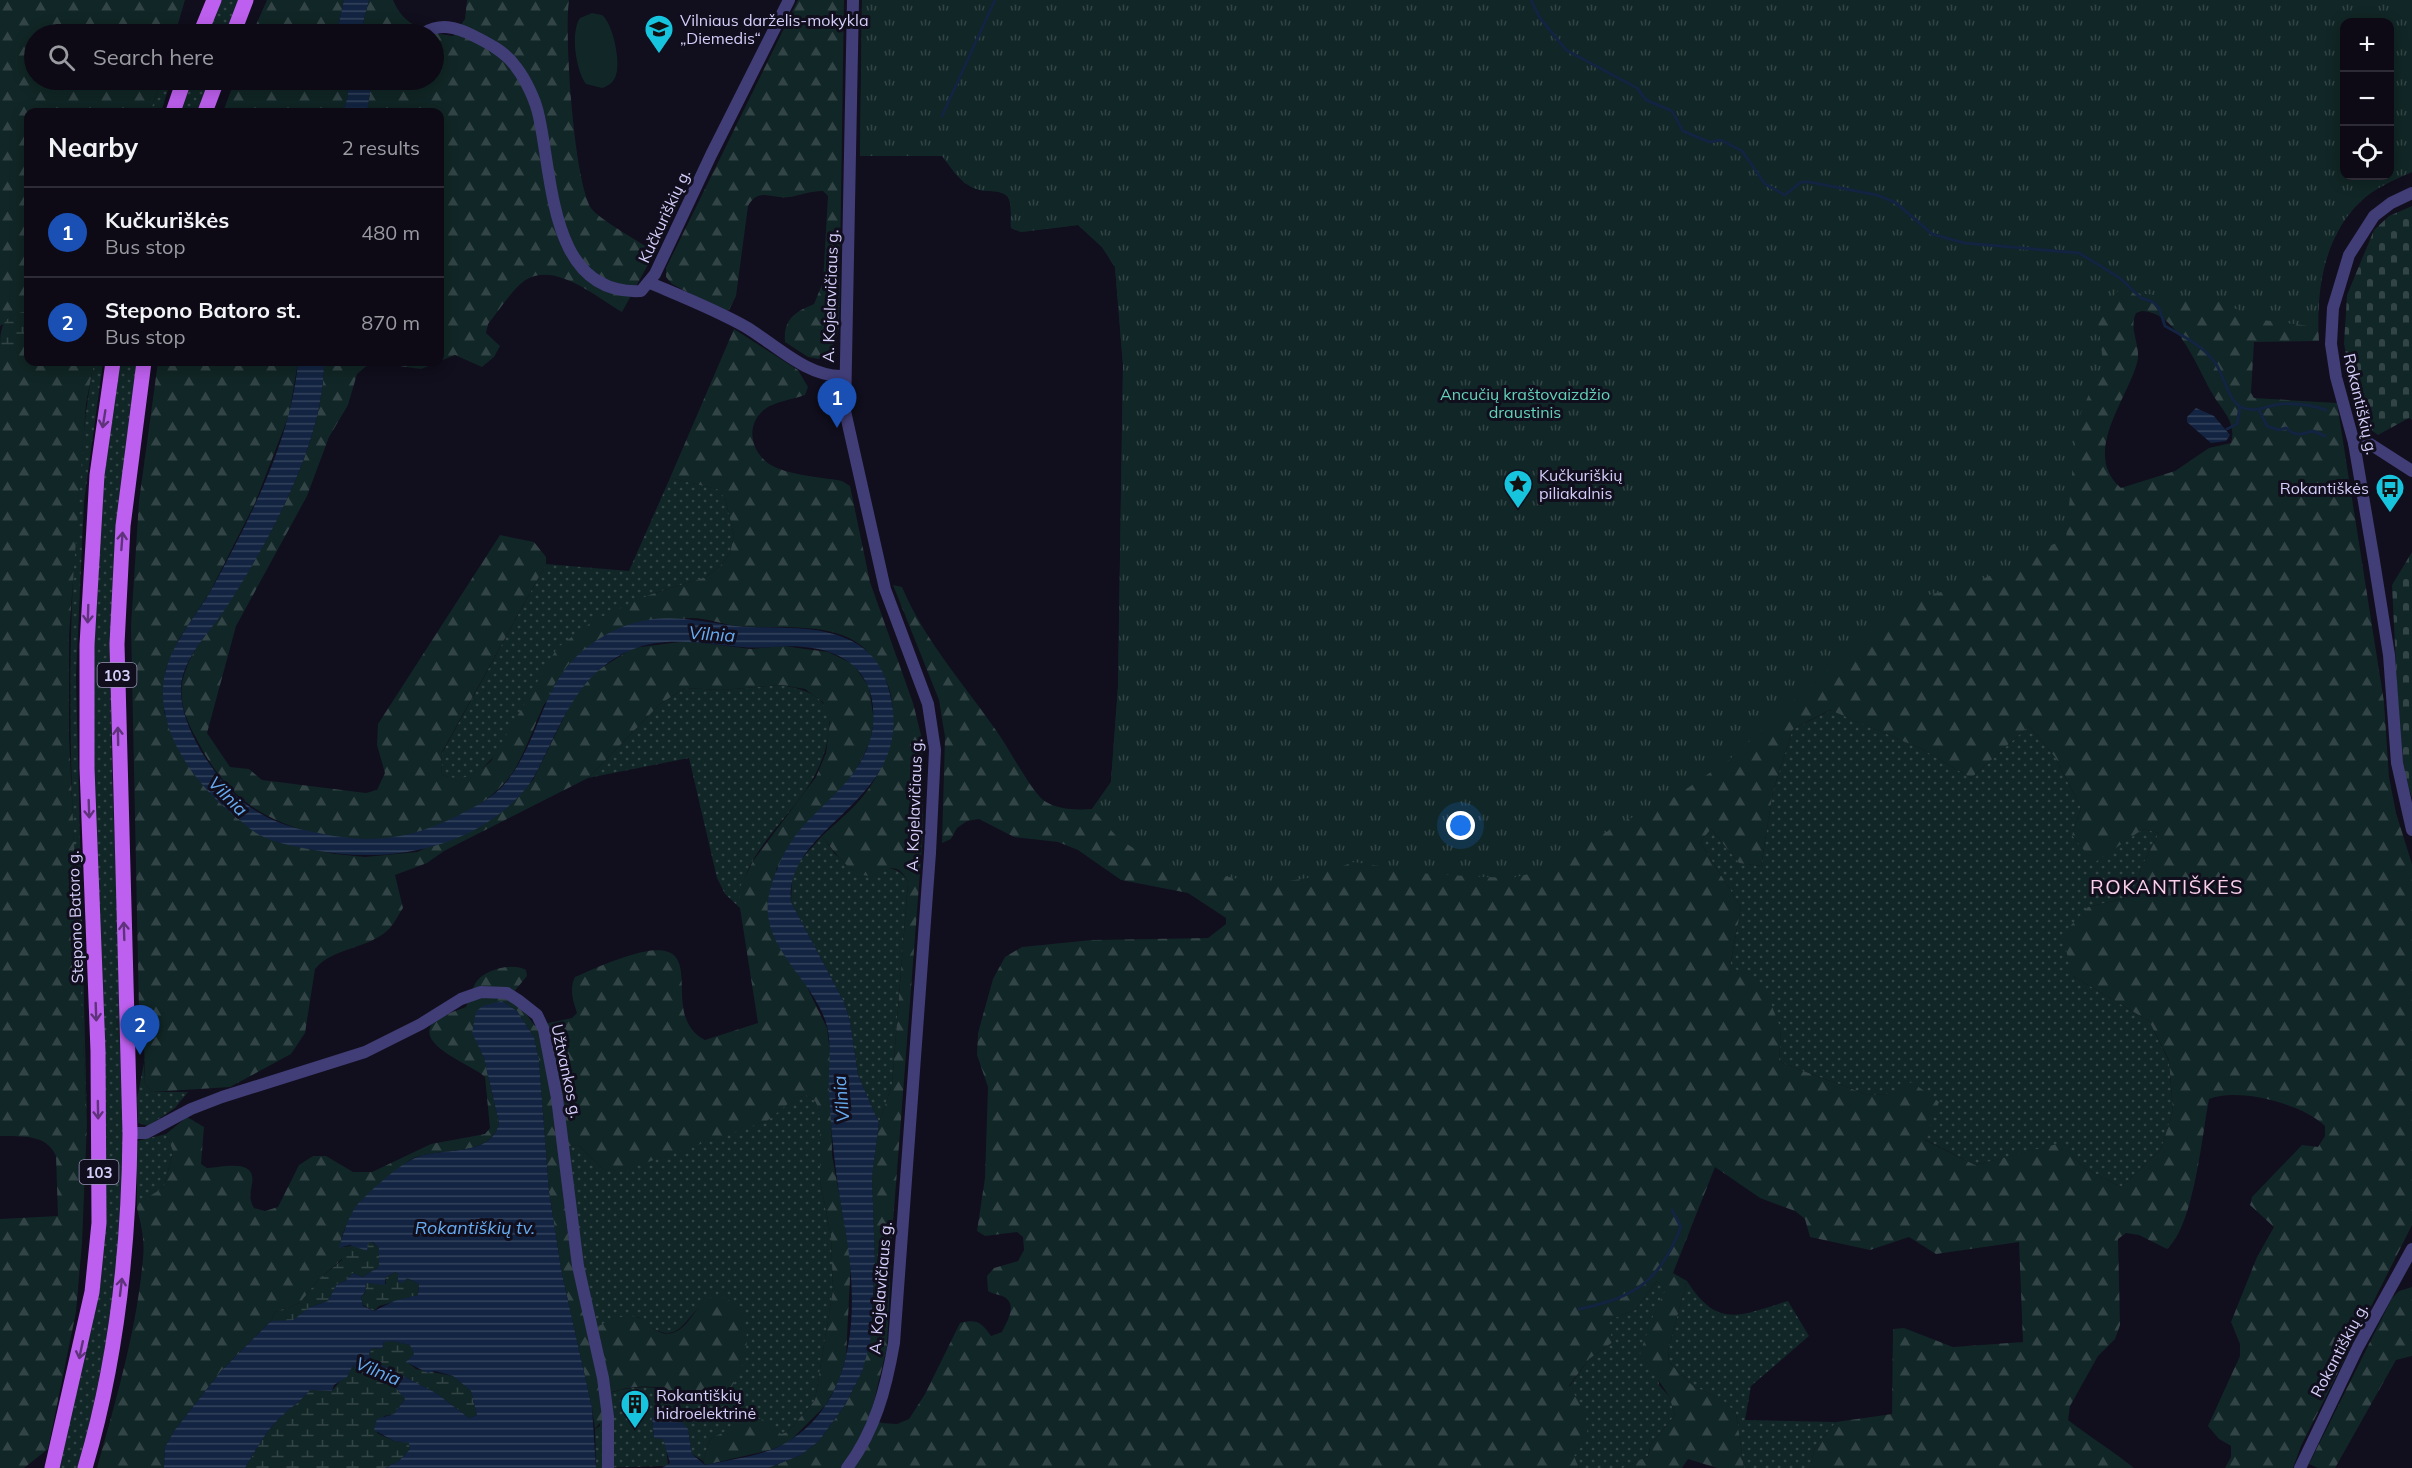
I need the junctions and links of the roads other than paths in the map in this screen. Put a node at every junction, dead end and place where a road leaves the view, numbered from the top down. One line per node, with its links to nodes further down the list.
1 (214, 0): 5 (main road)
2 (246, 0): 6 (main road)
3 (789, 0): 13 (street, Kučkuriškių g.)
4 (853, 0): 16 (street, A. Kojelavičiaus g.)
5 (204, 24)
6 (237, 24)
7 (444, 28): 13 (street, Kučkuriškių g.)
8 (181, 90): 10 (main road)
9 (213, 90): 11 (main road)
10 (174, 108)
11 (206, 108)
12 (2412, 193): 17 (street, Rokantiškių g.)
13 (650, 283): 16 (street)
14 (112, 366): 22 (main road, Stepono Batoro g. / 103, one-way to 22)
15 (143, 366): 20 (main road, 103, one-way to 15)
16 (843, 376): 25 (street, A. Kojelavičiaus g.)
17 (2354, 443): 18 (street); 19 (street, Rokantiškių g.)
18 (2412, 471)
19 (2412, 830)
20 (130, 1133): 23 (main road, 103, one-way to 20); 24 (street, Užtvankos g.)
21 (2411, 1255): 26 (street, Rokantiškių g.)
22 (52, 1468)
23 (86, 1468)
24 (608, 1468)
25 (847, 1468)
26 (2300, 1468)

